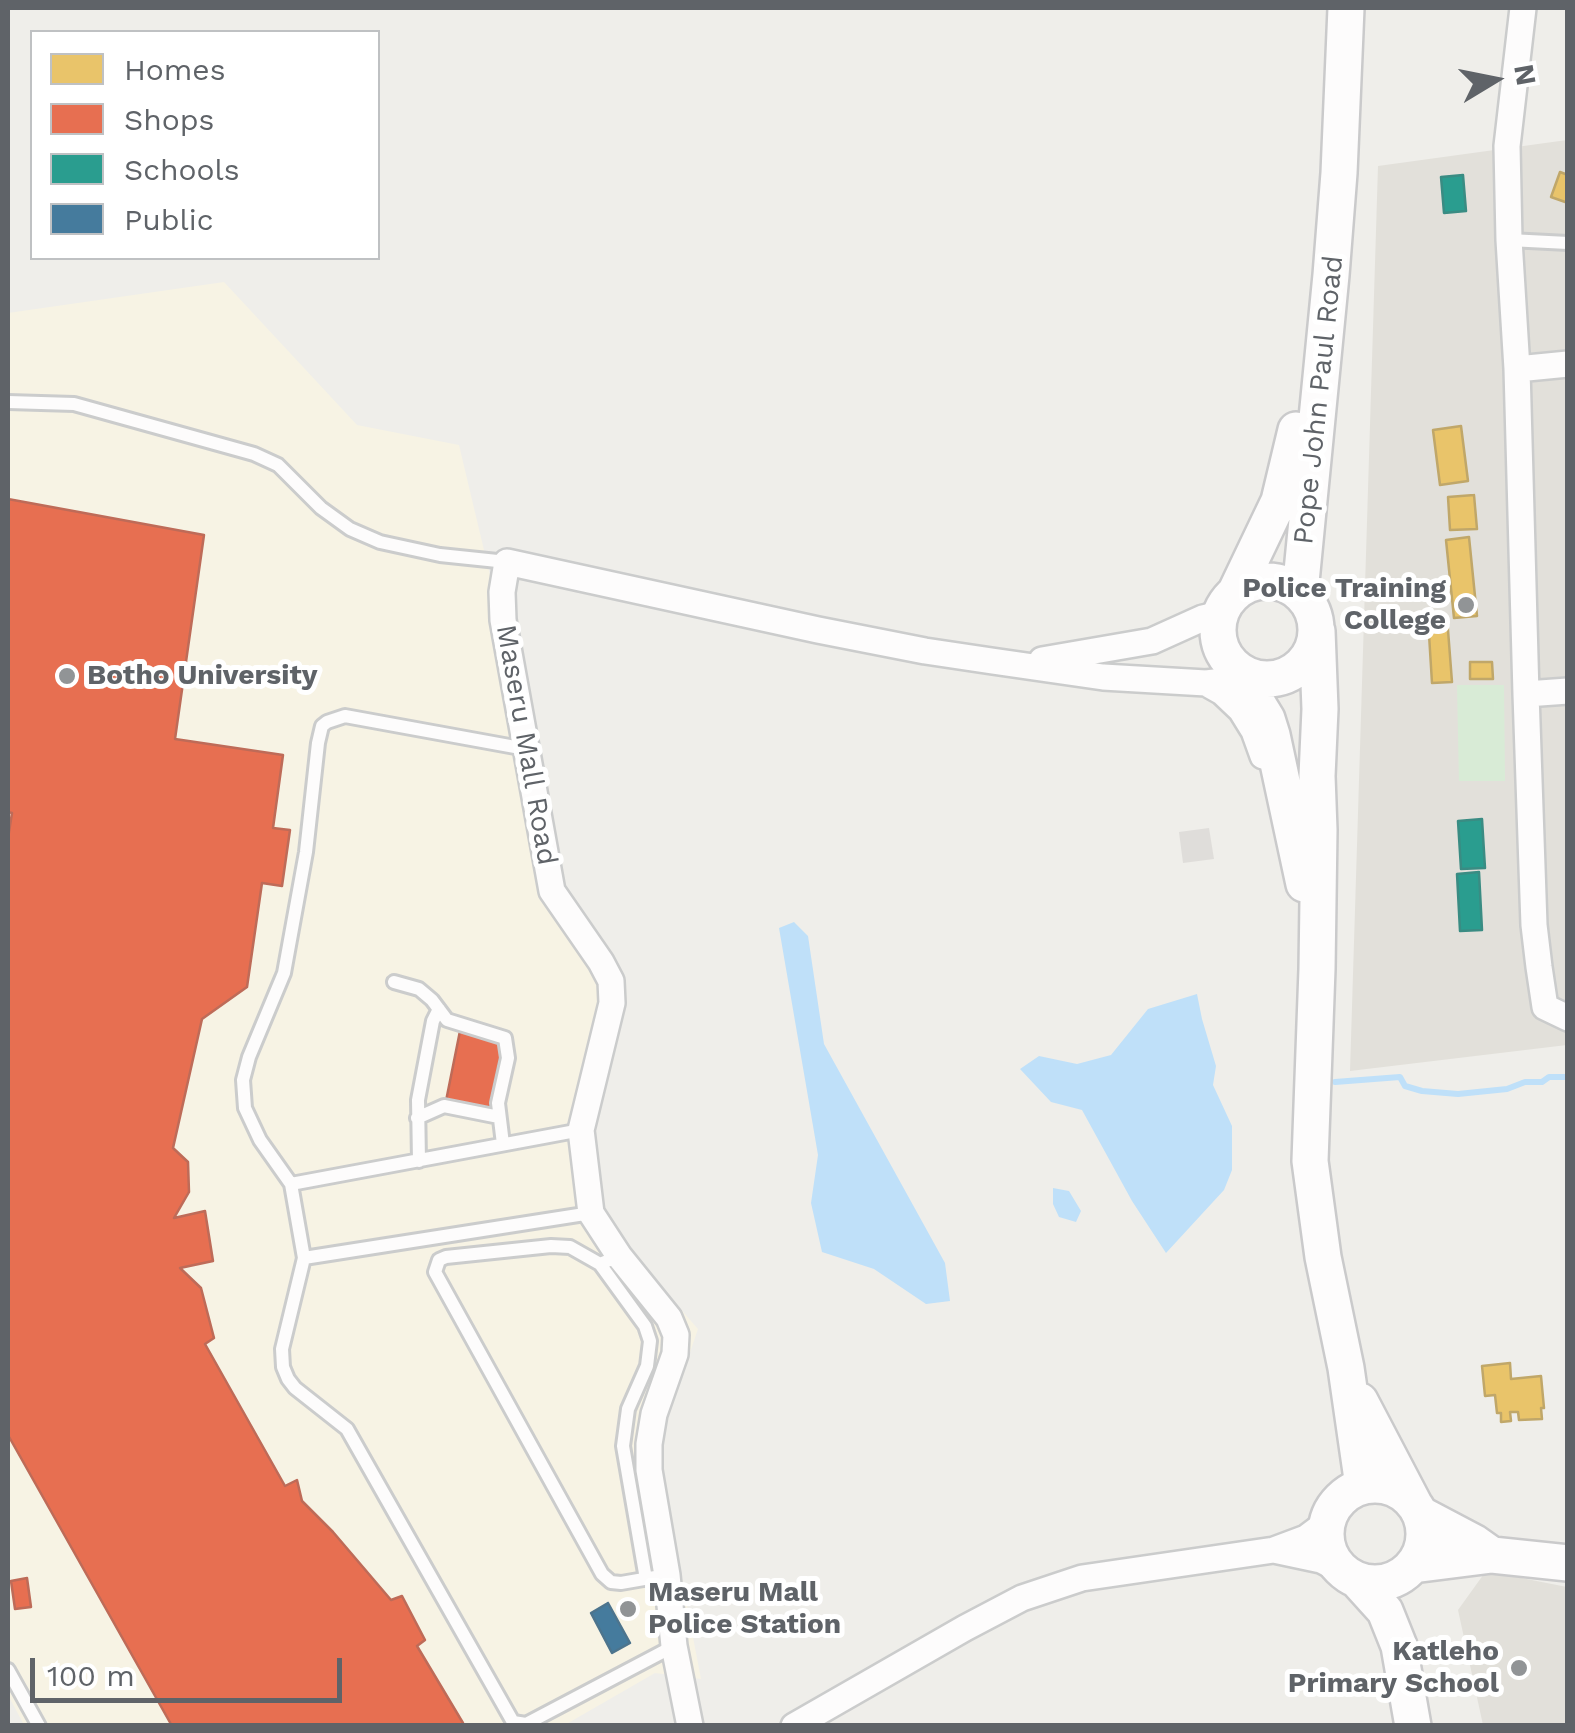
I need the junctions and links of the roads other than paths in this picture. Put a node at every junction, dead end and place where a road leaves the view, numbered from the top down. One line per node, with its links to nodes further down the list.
1 (1346, 8): 3 (main road, Pope John Paul Road)
2 (1523, 8): 4 (street)
3 (1336, 208): 10 (main road, Pope John Paul Road); 11 (main road, Pope John Paul Road)
4 (1509, 240): 5 (lane); 7 (street)
5 (1568, 242)
6 (1568, 364): 7 (street)
7 (1517, 369): 17 (street)
8 (8, 402): 9 (lane)
9 (506, 562): 13 (street); 18 (street, Maseru Mall Road)
10 (1300, 592): 11 (main road); 12 (main road)
11 (1228, 602): 13 (street); 14 (main road)
12 (1317, 631): 14 (main road); 20 (main road)
13 (992, 662): 15 (street)
14 (1244, 674): 15 (street); 19 (main road)
15 (1206, 683): 19 (street)
16 (1568, 691): 17 (street)
17 (1526, 694): 23 (street)
18 (526, 748): 26 (street, Maseru Mall Road); 29 (lane)
19 (1286, 800): 20 (main road)
20 (1317, 969): 33 (main road)
21 (394, 982): 22 (lane)
22 (439, 1009): 24 (lane); 25 (lane)
23 (1568, 1018)
24 (499, 1117): 25 (lane); 27 (lane)
25 (417, 1118): 28 (lane)
26 (580, 1130): 27 (lane); 30 (street, Maseru Mall Road)
27 (503, 1144): 28 (lane)
28 (419, 1160): 29 (lane)
29 (291, 1184): 31 (lane)
30 (591, 1213): 31 (lane); 32 (street, Maseru Mall Road)
31 (304, 1258): 43 (lane)
32 (609, 1260): 42 (street, Maseru Mall Road); 42 (lane)
33 (1346, 1368): 34 (main road); 35 (main road)
34 (1363, 1486): 35 (main road); 36 (main road)
35 (1417, 1509): 38 (main road); 40 (main road)
36 (1329, 1515): 37 (street); 41 (main road)
37 (1274, 1550): 41 (street); 48 (street)
38 (1492, 1555): 39 (main road); 40 (main road)
39 (1568, 1563)
40 (1411, 1567): 41 (main road); 44 (main road)
41 (1350, 1576): 44 (main road)
42 (656, 1577): 43 (street, Maseru Mall Road)
43 (674, 1646): 47 (street, Maseru Mall Road)
44 (1399, 1646): 49 (main road)
45 (8, 1670): 46 (lane)
46 (39, 1726)
47 (690, 1726)
48 (794, 1726)
49 (1413, 1726)

